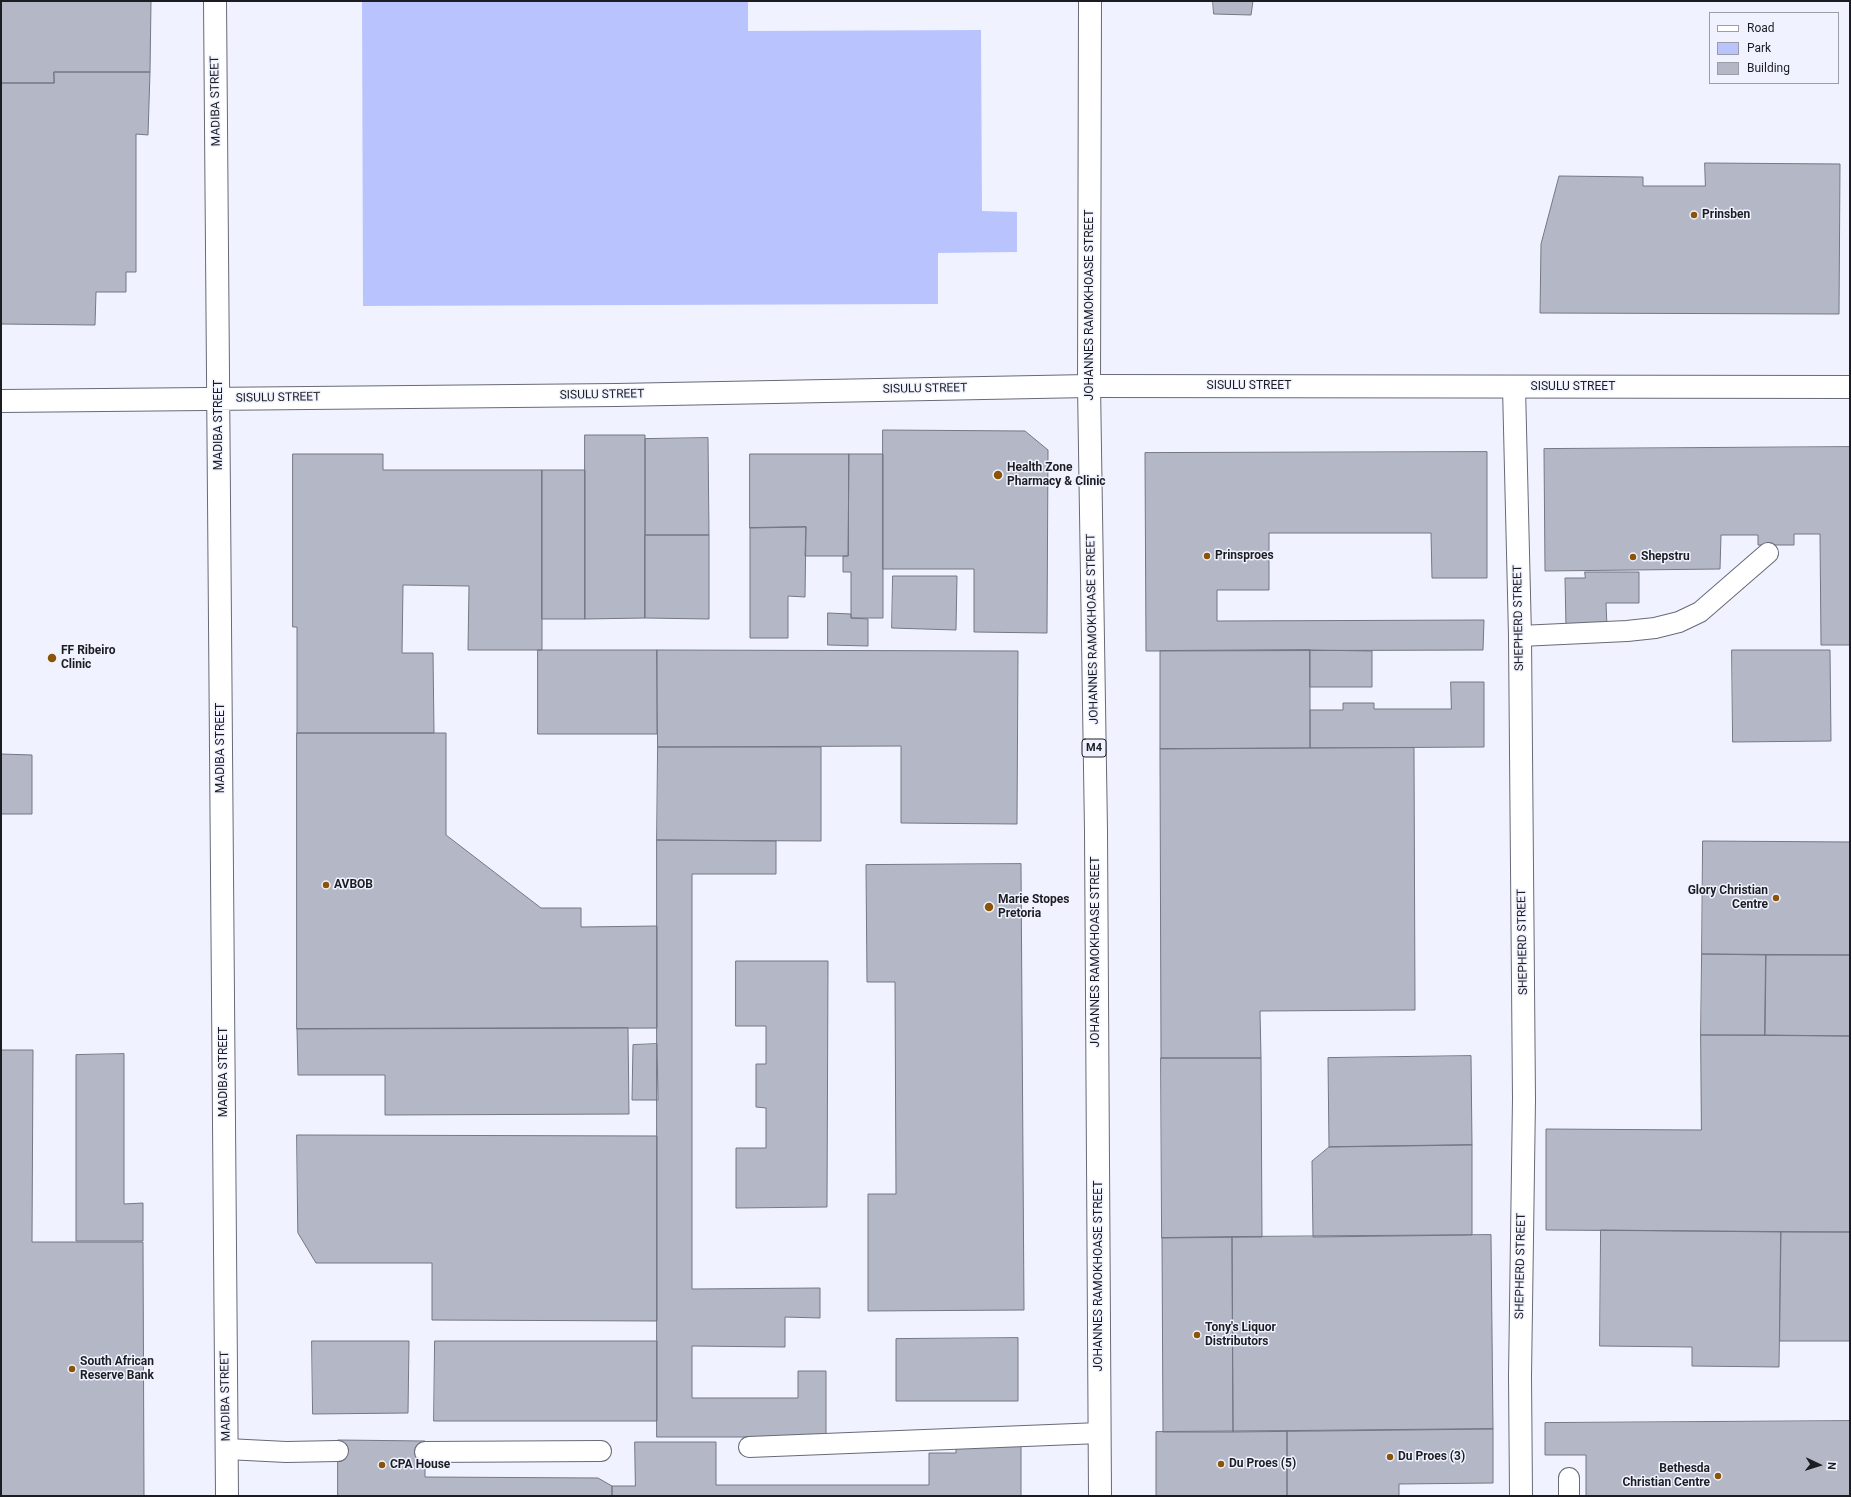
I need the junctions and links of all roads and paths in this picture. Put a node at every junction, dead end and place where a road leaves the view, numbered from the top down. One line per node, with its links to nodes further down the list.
1 (215, 1): 6 (street, MADIBA STREET)
2 (1090, 1): 3 (street, JOHANNES RAMOKHOASE STREET / M4)
3 (1089, 386): 4 (street, SISULU STREET); 6 (street, SISULU STREET); 10 (street, JOHANNES RAMOKHOASE STREET / M4)
4 (1514, 387): 5 (street, SISULU STREET); 9 (street, SHEPHERD STREET)
5 (1850, 387)
6 (219, 399): 7 (street, SISULU STREET); 12 (street, MADIBA STREET)
7 (1, 401)
8 (1768, 553): 9 (lane)
9 (1520, 636): 18 (street, SHEPHERD STREET)
10 (1100, 1433): 11 (lane); 17 (street, JOHANNES RAMOKHOASE STREET / M4)
11 (749, 1447)
12 (227, 1449): 14 (lane); 16 (street, MADIBA STREET)
13 (601, 1451): 15 (lane)
14 (338, 1452)
15 (425, 1452)
16 (227, 1496)
17 (1100, 1496)
18 (1521, 1496)

